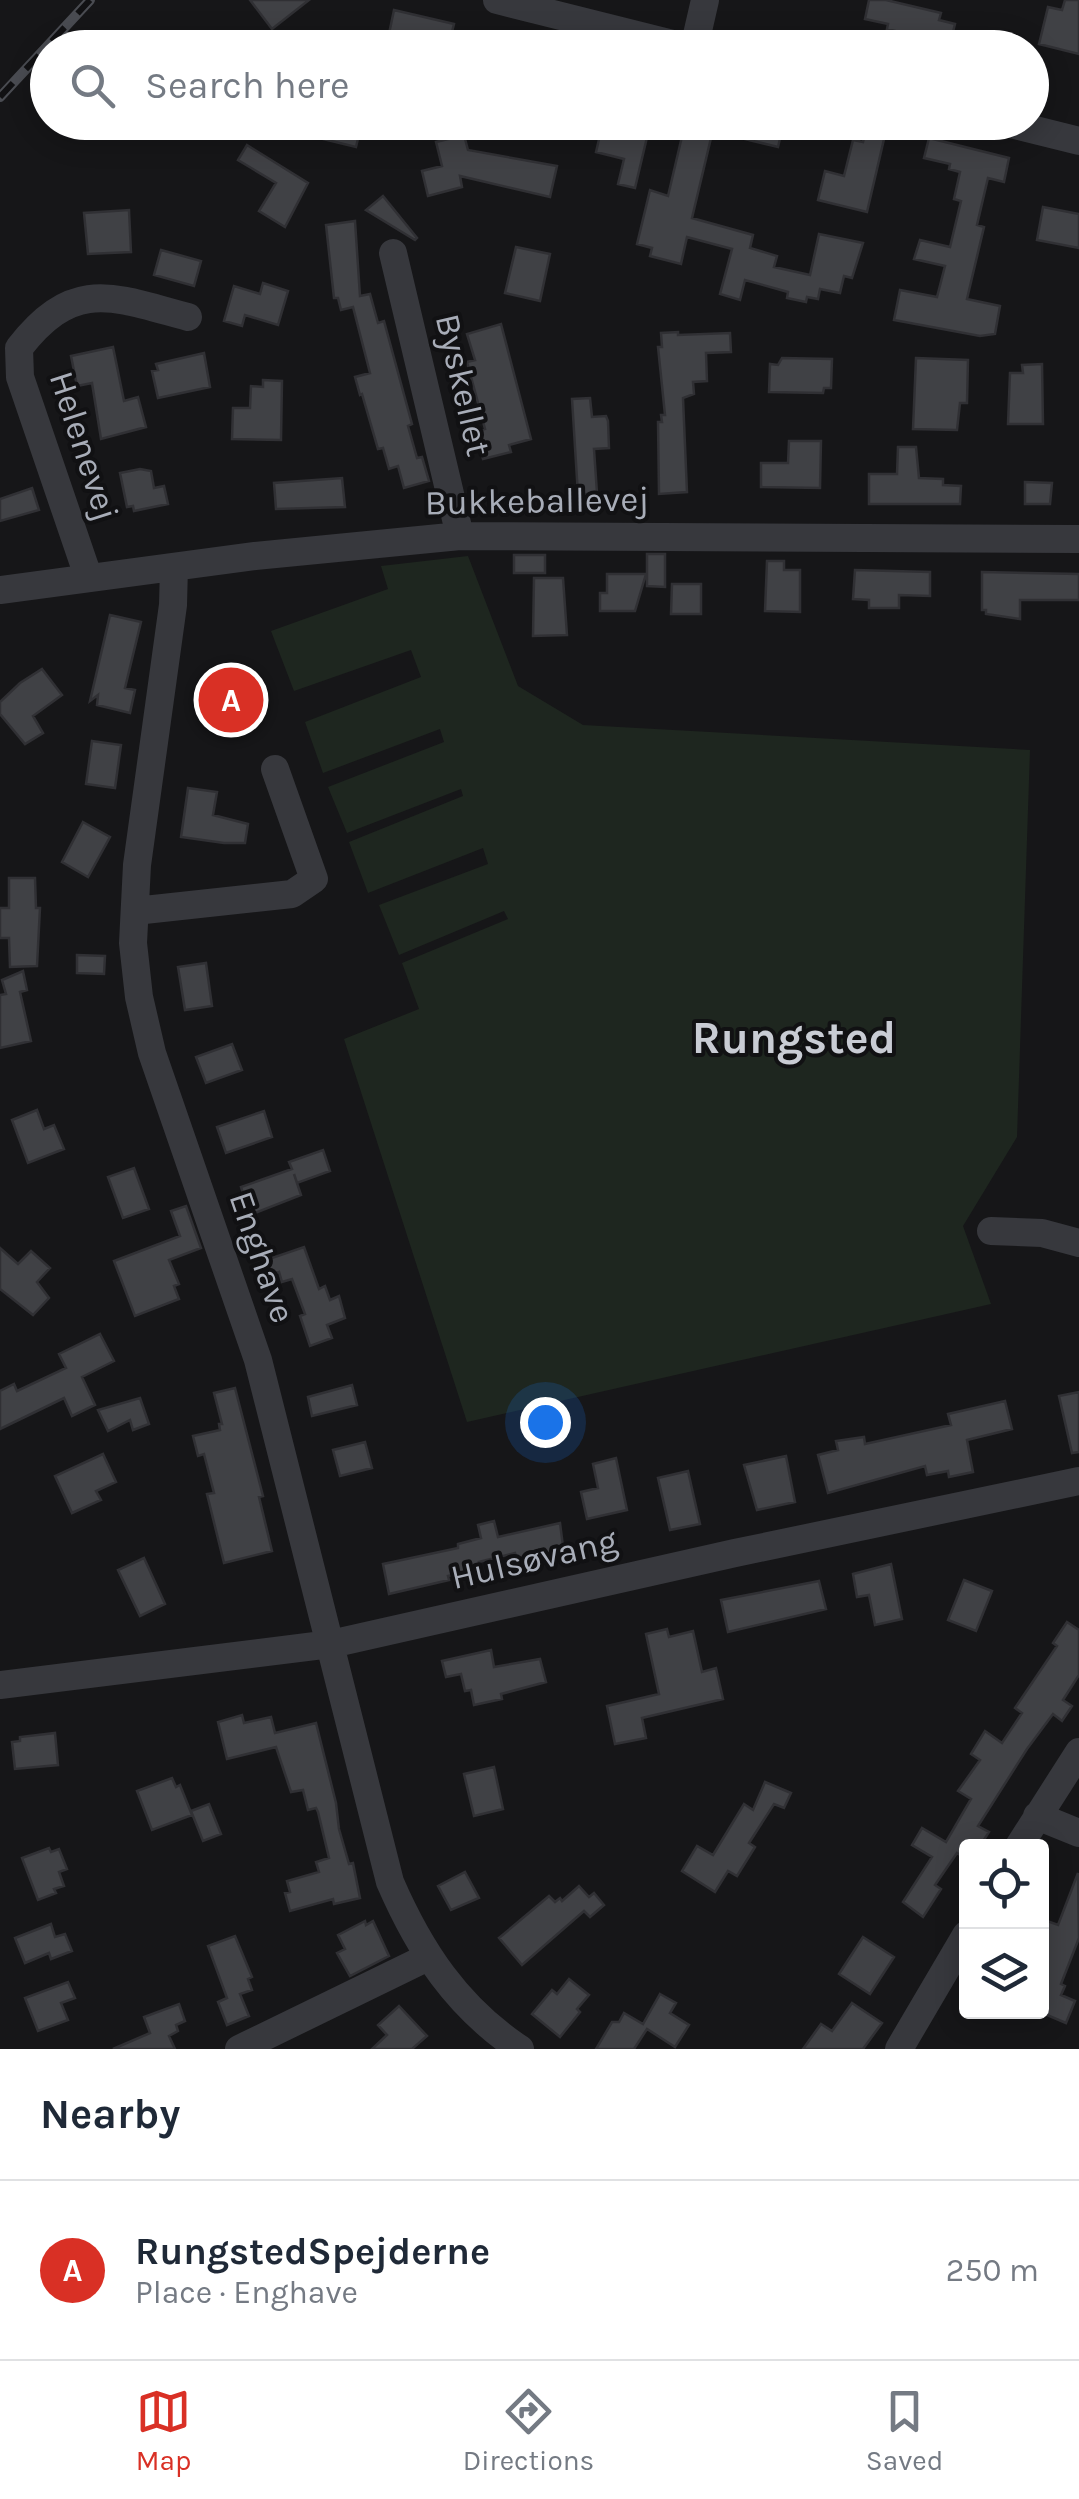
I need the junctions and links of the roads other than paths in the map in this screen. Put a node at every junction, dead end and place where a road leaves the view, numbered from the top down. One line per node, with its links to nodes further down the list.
1 (497, 0): 3 (street)
2 (705, 0): 4 (street)
3 (619, 30)
4 (697, 30)
5 (1049, 134): 6 (street)
6 (1079, 141)
7 (393, 252): 9 (street, Byskellet)
8 (188, 317): 12 (street, Helenevej)
9 (460, 536): 10 (street, Bukkeballevej); 11 (street, Bukkeballevej)
10 (1079, 539)
11 (174, 567): 12 (street, Bukkeballevej); 15 (street, Enghave)
12 (88, 576): 13 (street, Bukkeballevej)
13 (0, 590)
14 (275, 770): 15 (street)
15 (135, 911): 19 (street, Enghave)
16 (991, 1231): 17 (street)
17 (1079, 1243)
18 (1079, 1481): 19 (street, Hulsøvang)
19 (331, 1644): 20 (street, Hulsøvang); 26 (street, Enghave)
20 (0, 1685)
21 (1079, 1752): 22 (street)
22 (1037, 1816): 23 (street); 24 (street)
23 (1079, 1833)
24 (1023, 1839)
25 (959, 1947): 29 (street)
26 (428, 1958): 27 (street); 28 (street, Enghave)
27 (239, 2049)
28 (520, 2049)
29 (899, 2049)

